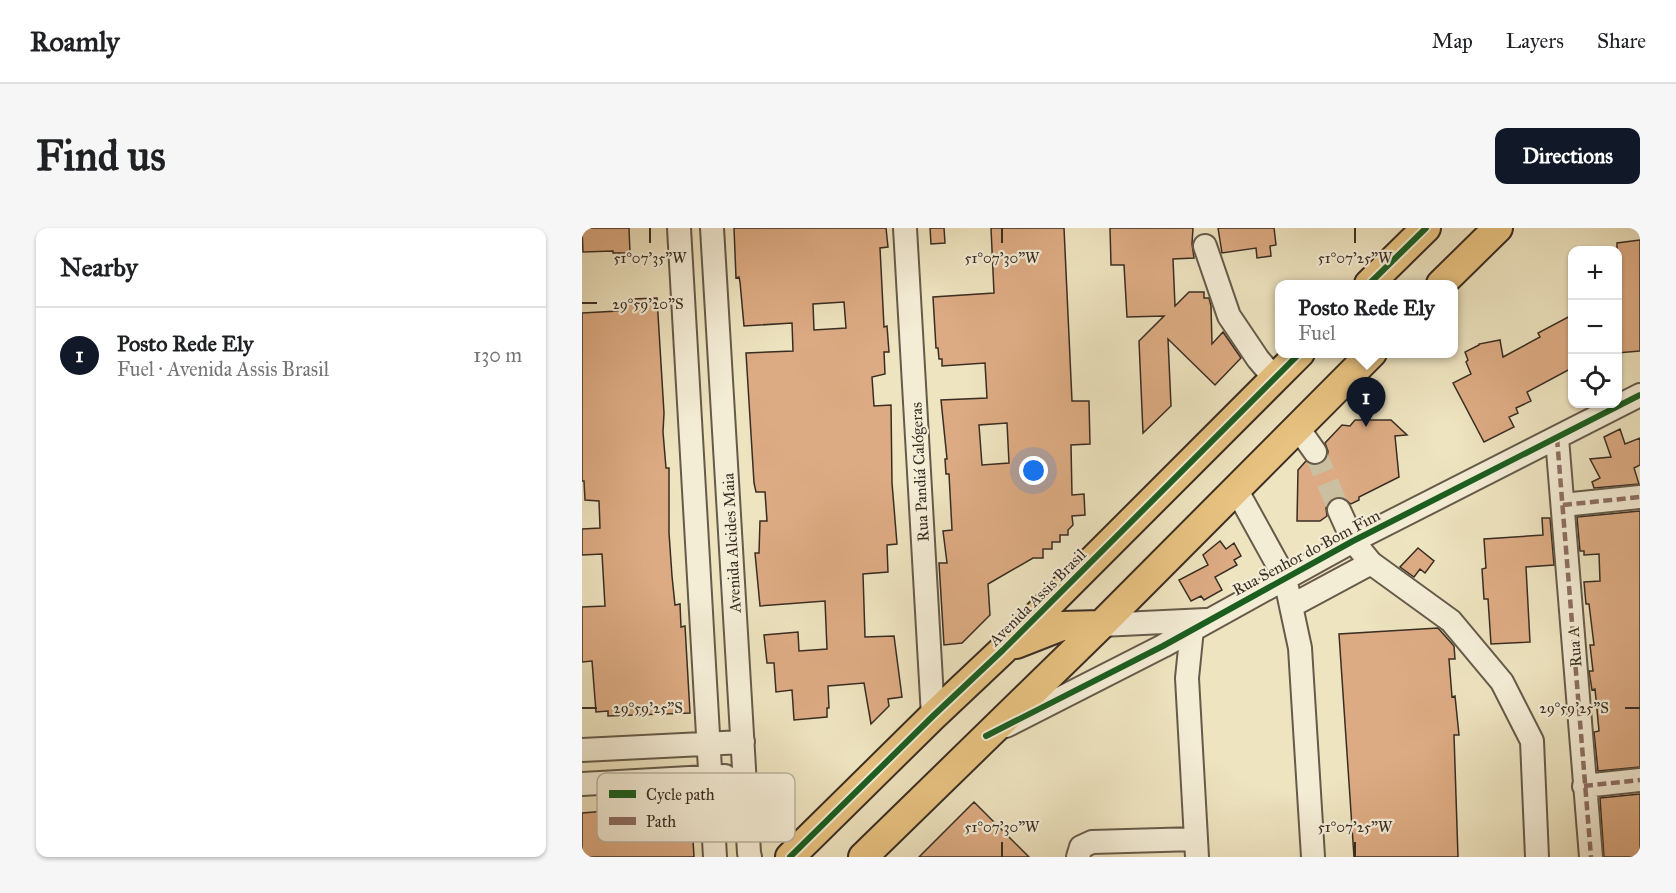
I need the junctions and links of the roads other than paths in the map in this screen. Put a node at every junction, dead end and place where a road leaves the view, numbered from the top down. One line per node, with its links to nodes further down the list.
1 (679, 228): 32 (street, Avenida Alcides Maia)
2 (712, 228): 31 (street, Avenida Alcides Maia)
3 (905, 228): 29 (street, Rua Pandiá Calógeras)
4 (1426, 228): 7 (main road)
5 (1498, 228): 8 (main road)
6 (1205, 246): 11 (street)
7 (1374, 280)
8 (1446, 280)
9 (1296, 358): 11 (main road, Avenida Assis Brasil)
10 (1368, 358): 13 (main road)
11 (1275, 379): 27 (main road, Avenida Assis Brasil)
12 (1640, 395): 14 (street, Rua Senhor do Bom Fim)
13 (1298, 428): 15 (street); 16 (main road)
14 (1557, 438): 18 (street, Rua A); 20 (street, Rua Senhor do Bom Fim)
15 (1315, 452)
16 (1236, 489): 22 (street); 25 (main road)
17 (1640, 497): 18 (street)
18 (1563, 505): 39 (street, Rua A)
19 (1339, 510): 20 (street)
20 (1353, 541): 21 (street); 22 (street, Rua Senhor do Bom Fim)
21 (1371, 563): 23 (street); 49 (street)
22 (1285, 578): 23 (street); 24 (street, Rua Senhor do Bom Fim)
23 (1291, 606): 48 (street)
24 (1201, 624): 25 (street, Rua Senhor do Bom Fim); 26 (street, Rua Senhor do Bom Fim); 28 (street)
25 (1101, 625): 27 (main road); 30 (main road)
26 (1163, 646): 28 (street); 30 (street, Rua Senhor do Bom Fim)
27 (1003, 650): 29 (main road, Avenida Assis Brasil)
28 (1187, 678): 42 (street)
29 (933, 716): 45 (main road, Avenida Assis Brasil)
30 (986, 736): 46 (main road)
31 (743, 742): 32 (street); 35 (street, Avenida Alcides Maia)
32 (709, 743): 33 (street); 34 (street, Avenida Alcides Maia)
33 (582, 750)
34 (711, 773)
35 (744, 773)
36 (1640, 780): 39 (street)
37 (597, 783): 38 (street)
38 (582, 784)
39 (1584, 786): 50 (street, Rua A)
40 (714, 842): 43 (street, Avenida Alcides Maia)
41 (747, 842): 44 (street, Avenida Alcides Maia)
42 (1196, 848): 47 (street)
43 (715, 857)
44 (750, 857)
45 (790, 857)
46 (863, 857)
47 (1078, 857)
48 (1312, 857)
49 (1537, 857)
50 (1591, 857)

